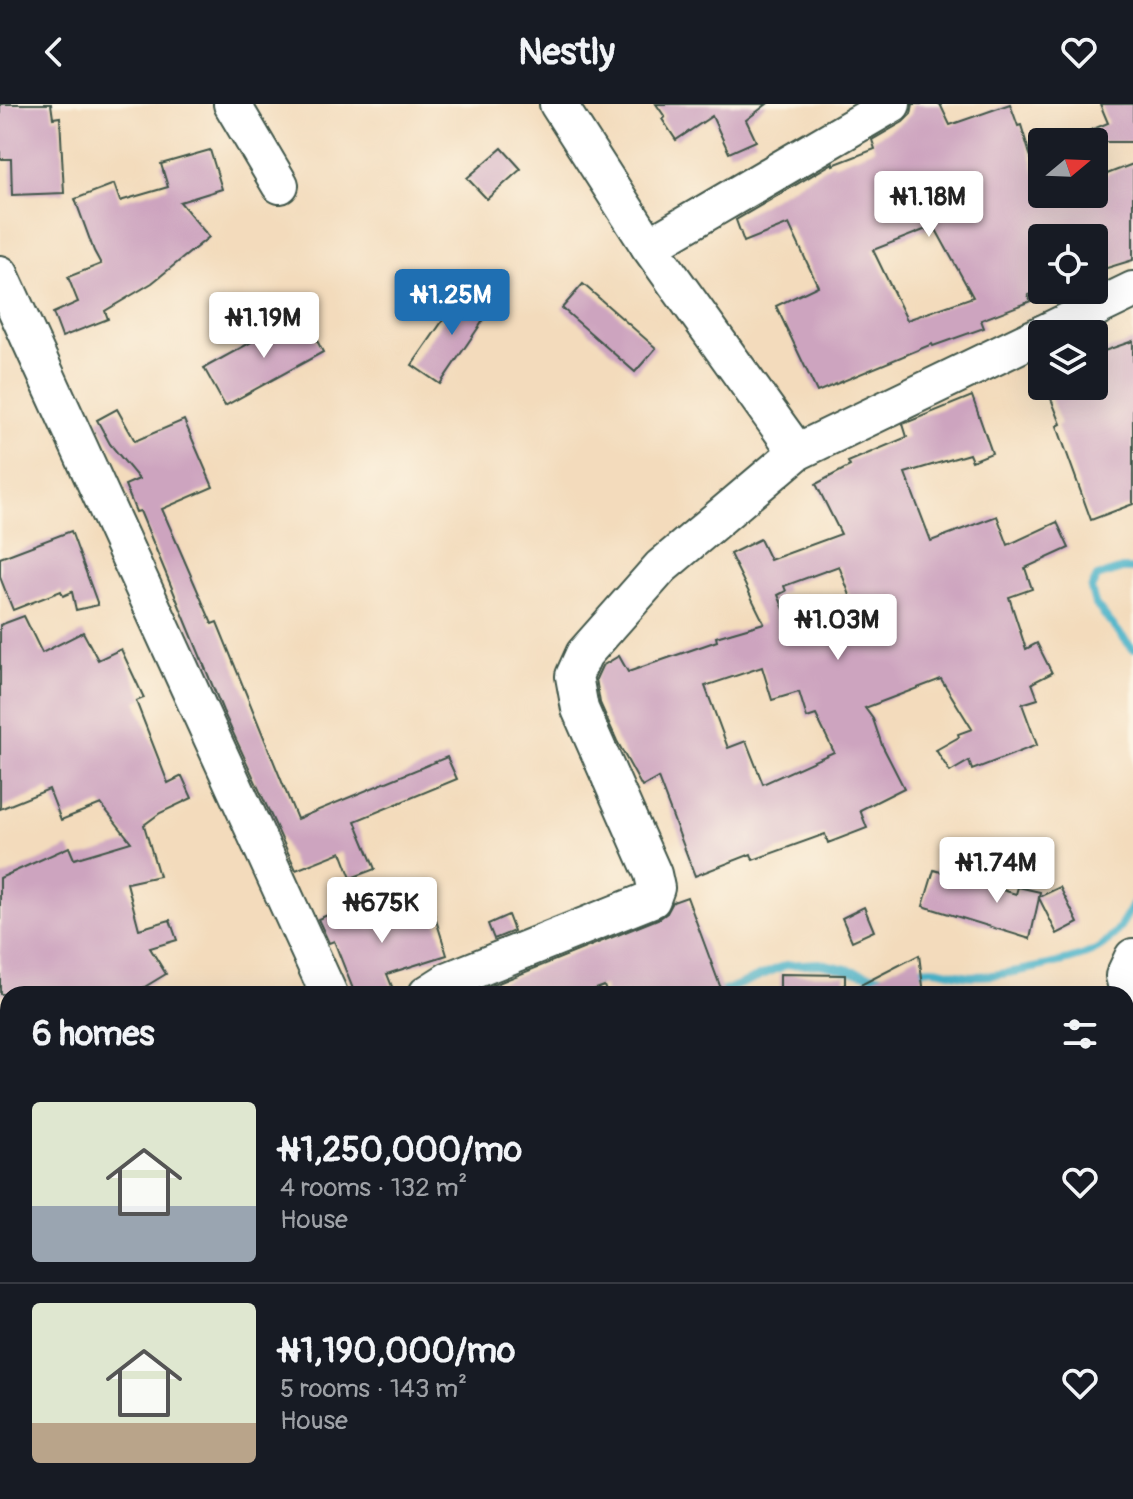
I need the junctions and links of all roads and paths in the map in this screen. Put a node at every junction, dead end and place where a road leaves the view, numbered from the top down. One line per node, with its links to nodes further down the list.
1 (232, 104): 4 (street)
2 (558, 104): 5 (street)
3 (892, 104): 5 (street)
4 (280, 185)
5 (649, 246): 10 (street)
6 (0, 274): 12 (street)
7 (1133, 290): 8 (street)
8 (1071, 320)
9 (1028, 341): 10 (street)
10 (797, 452): 13 (street)
11 (1133, 957): 14 (street)
12 (325, 986)
13 (440, 986)
14 (1126, 986)

